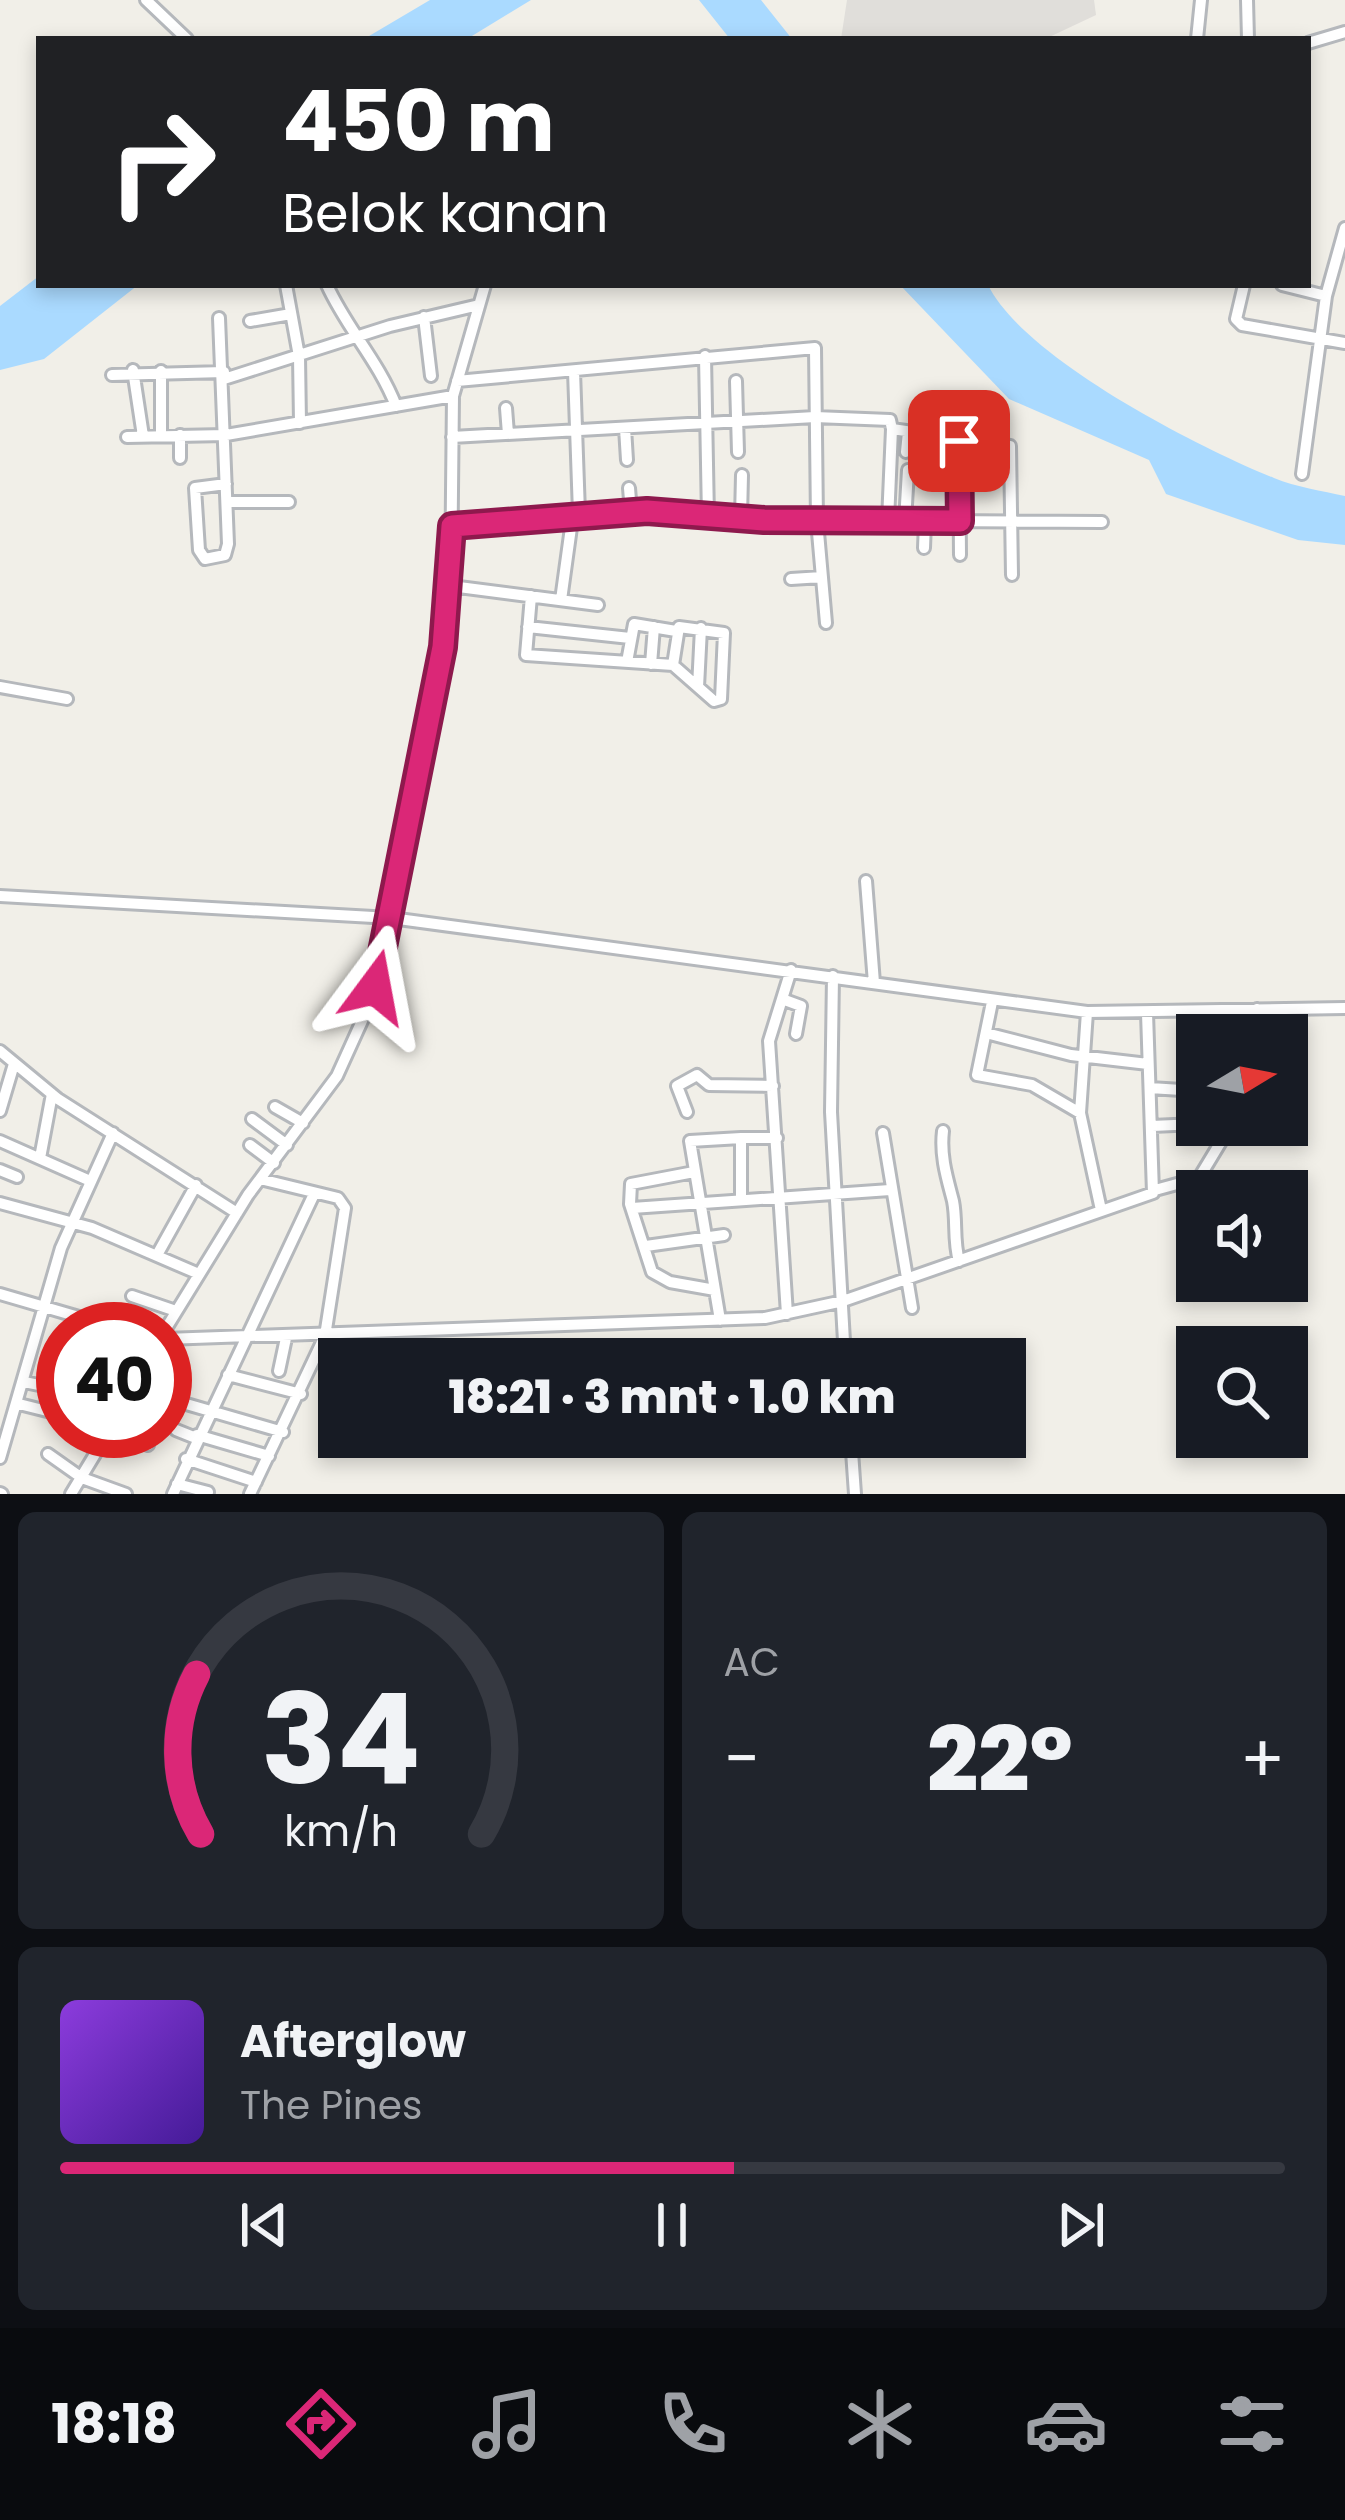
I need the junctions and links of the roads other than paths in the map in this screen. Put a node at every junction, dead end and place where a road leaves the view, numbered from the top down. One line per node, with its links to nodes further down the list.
1 (146, 0): 5 (street)
2 (1201, 0): 6 (street)
3 (1247, 0): 7 (street)
4 (1345, 32): 8 (street)
5 (184, 36)
6 (1197, 36)
7 (1248, 36)
8 (1311, 42)
9 (1345, 228): 15 (street)
10 (287, 288): 17 (street)
11 (484, 288): 16 (street)
12 (1244, 288): 22 (street)
13 (1294, 288): 15 (street)
14 (328, 289): 21 (street)
15 (1326, 296): 22 (street)
16 (479, 305): 18 (street); 32 (street)
17 (291, 314): 20 (street); 24 (street)
18 (424, 316): 21 (street); 31 (street)
19 (218, 318): 30 (street)
20 (250, 321)
21 (356, 336): 24 (street); 35 (street)
22 (1320, 339): 23 (street); 58 (street)
23 (1345, 343)
24 (299, 356): 30 (street); 39 (street)
25 (705, 356): 28 (street); 37 (street); 40 (street)
26 (133, 370): 27 (street); 29 (street); 48 (street)
27 (161, 370): 30 (street); 49 (street)
28 (574, 371): 32 (street); 43 (street)
29 (112, 375)
30 (224, 376): 47 (street)
31 (431, 376)
32 (457, 381): 34 (street)
33 (736, 381): 38 (street)
34 (453, 396): 35 (street); 51 (street)
35 (396, 406): 39 (street)
36 (506, 409): 45 (street)
37 (814, 417): 38 (street); 42 (street); 68 (street)
38 (736, 420): 40 (street); 53 (street)
39 (299, 423): 47 (street)
40 (710, 423): 41 (street); 66 (street)
41 (625, 428): 43 (street); 56 (street)
42 (892, 429): 44 (street); 69 (street)
43 (576, 430): 45 (street); 65 (street)
44 (908, 432): 52 (street); 54 (street)
45 (508, 434): 51 (street)
46 (180, 435): 47 (street); 49 (street); 55 (street)
47 (226, 435): 60 (street)
48 (143, 436): 49 (street); 50 (street)
49 (161, 436)
50 (127, 437)
51 (452, 437): 75 (street)
52 (959, 441): 70 (street); 73 (street)
53 (738, 452)
54 (906, 452)
55 (180, 458)
56 (627, 460)
57 (908, 470): 71 (street)
58 (1302, 474)
59 (742, 475): 67 (street)
60 (226, 484): 62 (street); 62 (street)
61 (629, 488): 64 (street)
62 (227, 502): 63 (street)
63 (289, 502)
64 (631, 512): 65 (street); 66 (street)
65 (576, 513): 75 (street); 83 (street)
66 (708, 517): 67 (street)
67 (741, 518): 68 (street)
68 (817, 520): 69 (street); 79 (street)
69 (888, 521): 71 (street)
70 (960, 521): 72 (street); 73 (street); 77 (street)
71 (905, 522): 72 (street)
72 (925, 522): 76 (street)
73 (1012, 522): 74 (street); 78 (street)
74 (1102, 522)
75 (452, 526): 81 (street)
76 (923, 548)
77 (960, 555)
78 (1012, 575)
79 (822, 577): 80 (street); 85 (street)
80 (790, 579)
81 (451, 586): 82 (street); 100 (street)
82 (530, 596): 83 (street); 86 (street)
83 (554, 599): 84 (street); 89 (street)
84 (598, 604)
85 (826, 622)
86 (528, 627): 89 (street); 92 (street)
87 (654, 627): 90 (street); 91 (street); 93 (street)
88 (701, 628): 90 (street); 96 (street); 96 (street)
89 (548, 629): 91 (street)
90 (676, 631): 94 (street)
91 (630, 638): 92 (street)
92 (627, 662): 93 (street)
93 (651, 664): 94 (street)
94 (673, 665): 96 (street)
95 (0, 687): 97 (street)
96 (698, 687)
97 (67, 699)
98 (866, 881): 103 (street)
99 (0, 896): 100 (street)
100 (391, 918): 101 (street); 127 (street)
101 (791, 970): 102 (street); 104 (street)
102 (833, 976): 103 (street); 150 (street)
103 (874, 983): 105 (street)
104 (782, 998): 113 (street); 118 (street)
105 (992, 1002): 108 (street); 112 (street)
106 (1345, 1008): 107 (street)
107 (1258, 1010): 109 (street); 111 (street)
108 (1087, 1012): 110 (street); 115 (street)
109 (1205, 1012): 110 (street)
110 (1147, 1013): 117 (street)
111 (1257, 1014)
112 (986, 1033): 115 (street); 125 (street)
113 (796, 1034)
114 (0, 1051): 116 (street)
115 (1086, 1057): 117 (street); 125 (street)
116 (14, 1064): 121 (street); 122 (street)
117 (1148, 1064): 119 (street)
118 (773, 1086): 124 (street); 134 (street)
119 (1150, 1088): 120 (street); 129 (street)
120 (1176, 1089)
121 (52, 1094): 131 (street); 139 (street)
122 (1, 1102)
123 (275, 1107): 127 (street)
124 (686, 1112)
125 (1081, 1113): 156 (street)
126 (252, 1119): 137 (street)
127 (303, 1123): 137 (street)
128 (1176, 1125): 129 (street)
129 (1153, 1126): 148 (street)
130 (943, 1131): 163 (street)
131 (113, 1133): 145 (street); 146 (street)
132 (883, 1133): 147 (street)
133 (741, 1138): 134 (street); 142 (street); 152 (street)
134 (777, 1138): 153 (street)
135 (0, 1141): 139 (street)
136 (250, 1145): 140 (street)
137 (287, 1145): 140 (street)
138 (1218, 1146): 148 (street)
139 (40, 1158): 145 (street)
140 (274, 1163): 144 (street)
141 (0, 1170): 143 (street)
142 (694, 1172): 151 (street); 155 (street)
143 (16, 1177)
144 (260, 1179): 149 (street); 157 (street)
145 (88, 1180): 158 (street)
146 (196, 1185): 157 (street); 162 (street)
147 (890, 1190): 150 (street); 165 (street)
148 (1155, 1190): 156 (street)
149 (314, 1193): 179 (street); 182 (street)
150 (836, 1197): 153 (street); 169 (street)
151 (699, 1199): 152 (street); 155 (street); 160 (street)
152 (741, 1201): 153 (street)
153 (782, 1201): 175 (street)
154 (0, 1203): 158 (street)
155 (632, 1208): 161 (street)
156 (1101, 1210): 163 (street)
157 (237, 1213): 164 (street)
158 (71, 1221): 162 (street); 170 (street)
159 (724, 1234): 160 (street)
160 (706, 1237): 161 (street); 166 (street)
161 (646, 1246): 166 (street)
162 (158, 1255): 164 (street)
163 (959, 1261): 165 (street)
164 (199, 1274): 172 (street)
165 (906, 1276): 169 (street); 174 (street)
166 (715, 1290): 176 (street)
167 (0, 1294): 173 (street)
168 (132, 1296): 171 (street)
169 (842, 1301): 175 (street); 181 (street)
170 (45, 1302)
171 (150, 1302)
172 (182, 1302)
173 (36, 1308)
174 (912, 1308)
175 (787, 1315): 176 (street)
176 (720, 1320): 179 (street)
177 (36, 1334): 185 (street)
178 (192, 1336): 182 (street)
179 (325, 1336): 180 (street); 187 (street)
180 (286, 1338): 182 (street); 183 (street)
181 (844, 1338)
182 (244, 1339): 184 (street)
183 (278, 1371)
184 (227, 1375): 187 (street); 191 (street)
185 (24, 1382): 186 (street); 188 (street)
186 (36, 1384)
187 (301, 1394): 192 (street)
188 (19, 1404): 190 (street); 196 (street)
189 (192, 1407): 191 (street)
190 (36, 1408)
191 (209, 1412): 192 (street); 194 (street)
192 (283, 1432): 195 (street)
193 (192, 1435): 194 (street)
194 (197, 1437): 195 (street); 200 (street)
195 (269, 1456): 202 (street)
196 (0, 1458)
197 (54, 1458): 201 (street)
198 (94, 1458): 201 (street)
199 (852, 1458): 207 (street)
200 (186, 1460): 202 (street); 203 (street)
201 (82, 1478): 205 (street); 206 (street)
202 (253, 1488)
203 (175, 1489): 204 (street)
204 (208, 1492)
205 (71, 1494)
206 (126, 1494)
207 (855, 1494)

